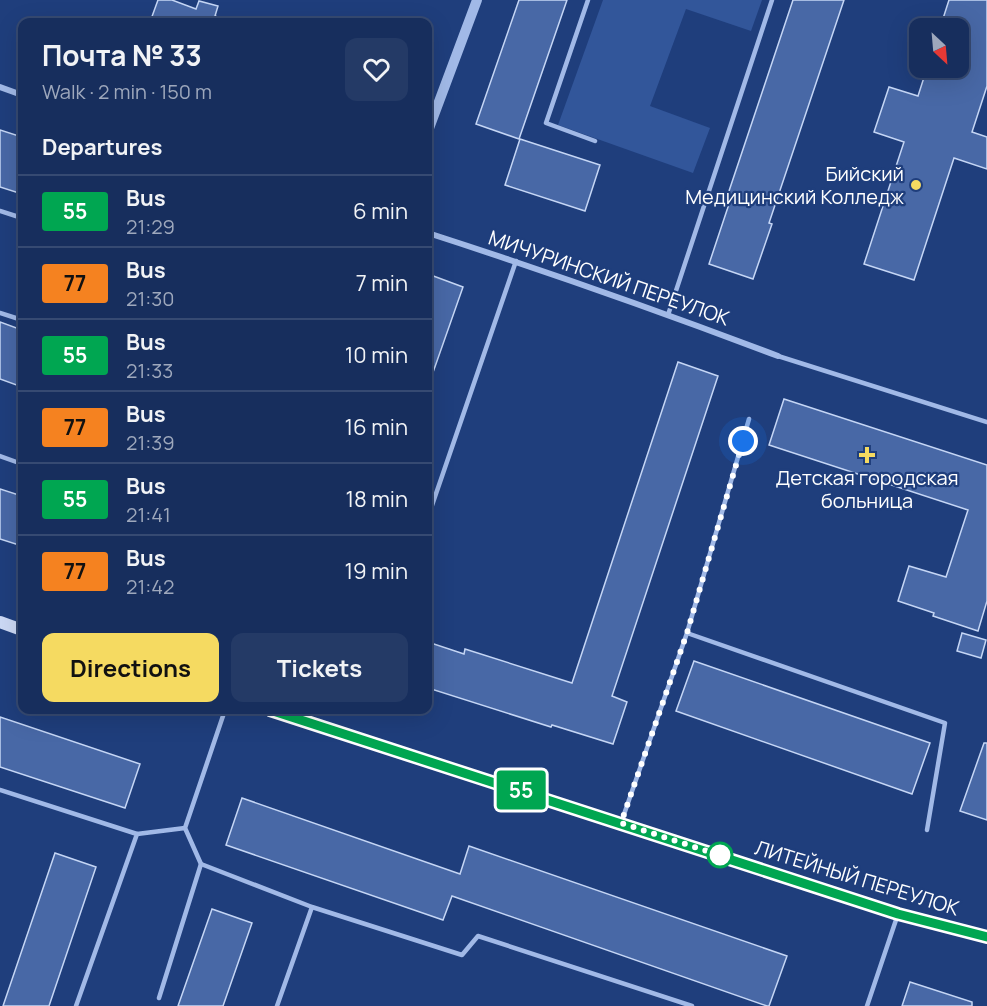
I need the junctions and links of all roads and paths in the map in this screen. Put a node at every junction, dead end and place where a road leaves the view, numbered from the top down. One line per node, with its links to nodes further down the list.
1 (477, 0): 6 (street)
2 (588, 0): 7 (lane)
3 (772, 0): 13 (lane)
4 (0, 87): 5 (street)
5 (18, 93)
6 (432, 120)
7 (595, 141)
8 (0, 211): 9 (lane)
9 (18, 217)
10 (432, 234): 11 (street, МИЧУРИНСКИЙ ПЕРЕУЛОК)
11 (516, 261): 13 (street, МИЧУРИНСКИЙ ПЕРЕУЛОК); 20 (lane)
12 (0, 313): 14 (lane)
13 (668, 315): 15 (street, МИЧУРИНСКИЙ ПЕРЕУЛОК)
14 (18, 319)
15 (778, 356): 17 (lane)
16 (749, 419): 23 (lane)
17 (987, 422)
18 (0, 456): 19 (lane)
19 (18, 463)
20 (432, 505)
21 (0, 622): 22 (main road)
22 (18, 629)
23 (687, 633): 27 (lane); 29 (lane)
24 (224, 714): 28 (lane)
25 (282, 714): 27 (main road, ЛИТЕЙНЫЙ ПЕРЕУЛОК)
26 (0, 790): 30 (lane)
27 (621, 823): 33 (main road, ЛИТЕЙНЫЙ ПЕРЕУЛОК)
28 (185, 828): 30 (lane); 31 (lane)
29 (927, 830)
30 (136, 834): 36 (lane)
31 (201, 864): 32 (lane); 35 (lane)
32 (312, 907): 37 (lane); 38 (lane)
33 (898, 914): 34 (main road, ЛИТЕЙНЫЙ ПЕРЕУЛОК); 39 (lane)
34 (987, 937)
35 (159, 998)
36 (76, 1006)
37 (277, 1006)
38 (692, 1006)
39 (867, 1006)

